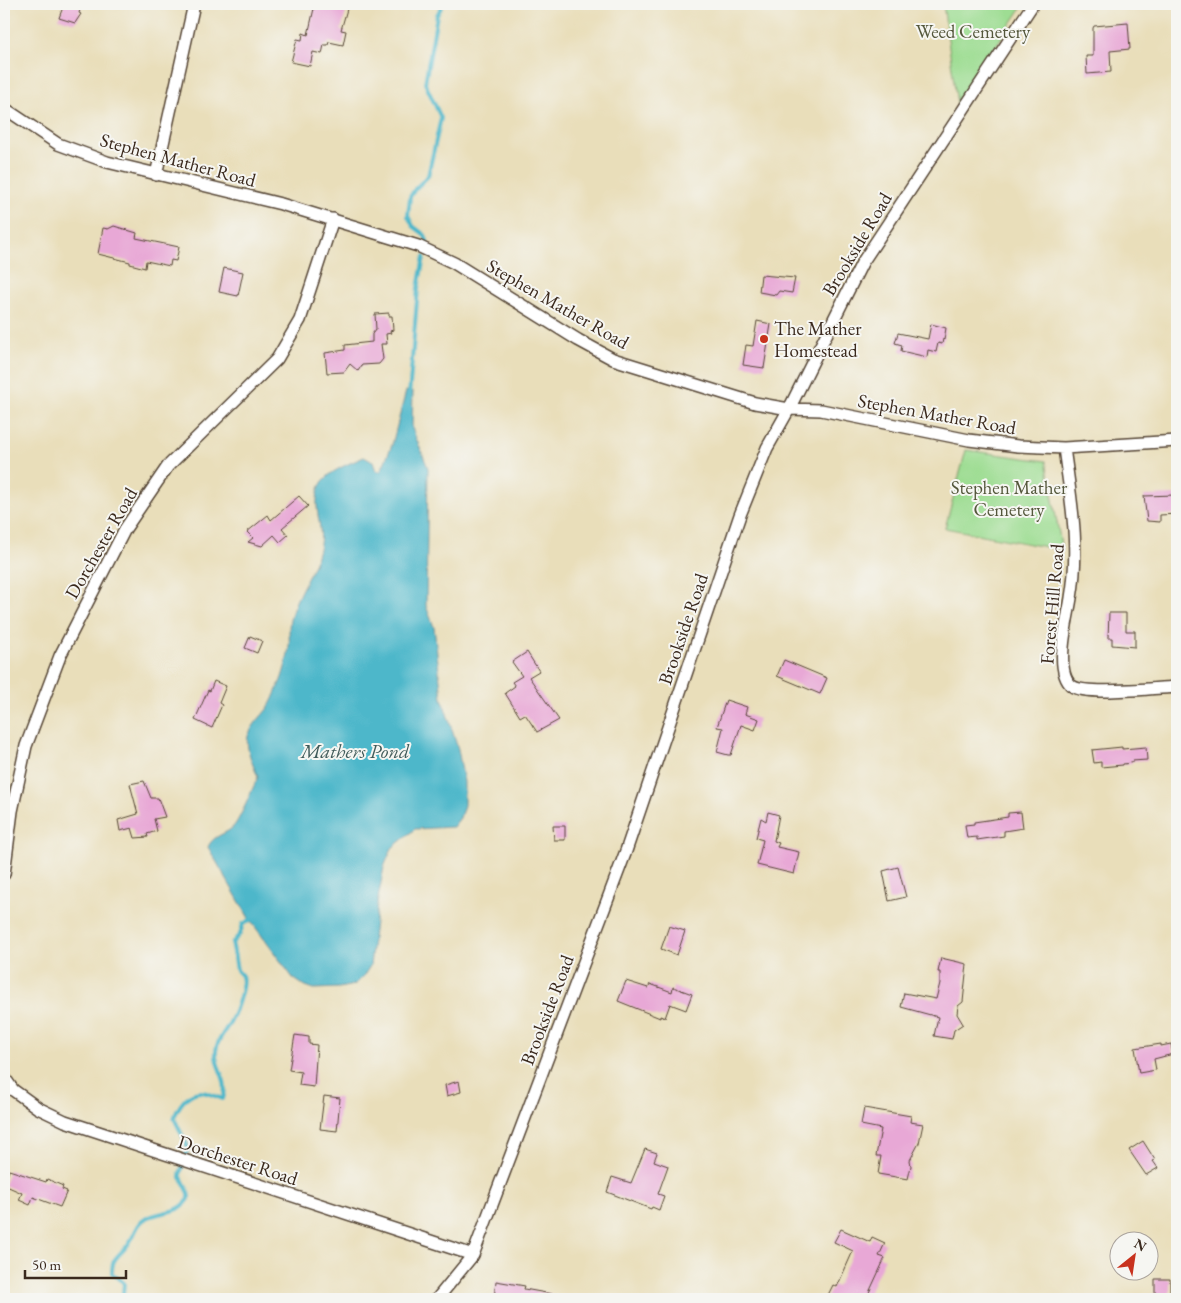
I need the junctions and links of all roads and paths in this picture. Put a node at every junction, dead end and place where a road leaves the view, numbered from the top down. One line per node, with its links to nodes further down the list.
1 (194, 4): 4 (street)
2 (1033, 4): 6 (street, Brookside Road)
3 (4, 108): 4 (street, Stephen Mather Road)
4 (156, 175): 5 (street, Stephen Mather Road)
5 (333, 219): 6 (street, Stephen Mather Road); 10 (street, Dorchester Road)
6 (789, 410): 8 (street, Stephen Mather Road); 12 (street, Brookside Road)
7 (1177, 442): 8 (street, Stephen Mather Road)
8 (1064, 448): 9 (street, Forest Hill Road)
9 (1177, 687)
10 (4, 874)
11 (4, 1077): 12 (street, Dorchester Road)
12 (473, 1255): 13 (street, Brookside Road)
13 (437, 1299)

